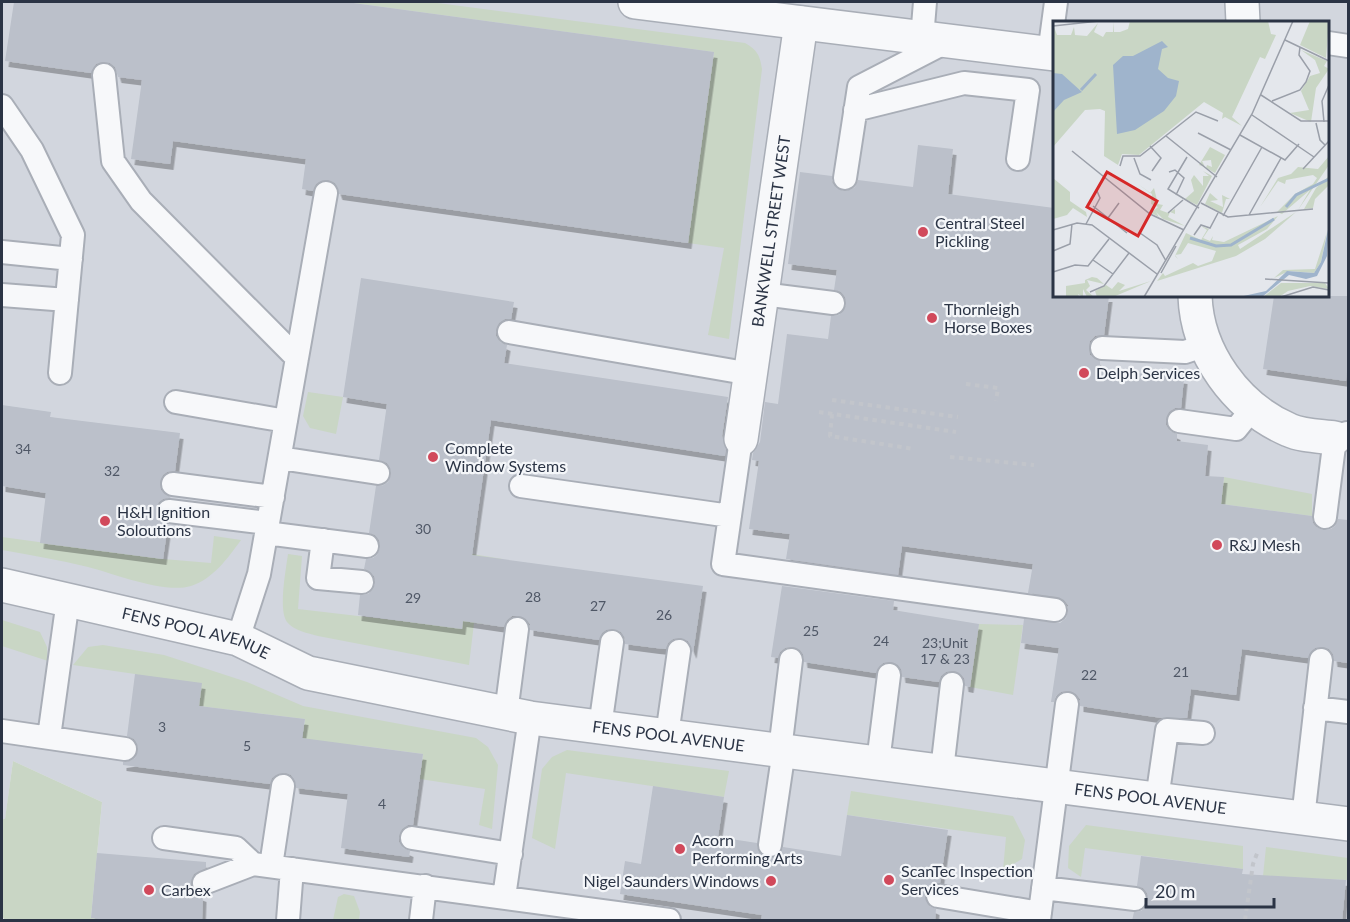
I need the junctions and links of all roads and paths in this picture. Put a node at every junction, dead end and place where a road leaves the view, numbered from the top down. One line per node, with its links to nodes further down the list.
1 (636, 2): 4 (street)
2 (925, 2): 7 (lane)
3 (1056, 2): 5 (lane)
4 (730, 8): 6 (street)
5 (1055, 21)
6 (801, 22): 7 (street); 19 (street, BANKWELL STREET WEST)
7 (935, 39): 10 (street); 13 (lane)
8 (1329, 44): 9 (lane)
9 (1348, 46)
10 (1052, 54)
11 (104, 75): 27 (lane)
12 (2, 106): 18 (lane)
13 (855, 110): 14 (lane); 15 (lane)
14 (1018, 159)
15 (845, 178)
16 (326, 193): 27 (lane)
17 (2, 252): 18 (lane)
18 (71, 258): 22 (lane)
19 (762, 294): 23 (lane); 29 (street, BANKWELL STREET WEST)
20 (2, 295): 22 (lane)
21 (1195, 297): 25 (street)
22 (67, 300): 28 (lane)
23 (833, 303)
24 (509, 332): 29 (lane)
25 (1206, 345): 26 (lane); 34 (street)
26 (1102, 348)
27 (297, 358): 38 (lane)
28 (60, 373)
29 (751, 374): 45 (street, BANKWELL STREET WEST)
30 (966, 384): 32 (path)
31 (832, 400): 37 (path)
32 (996, 401)
33 (176, 402): 38 (lane)
34 (1253, 408): 39 (lane); 41 (street)
35 (819, 412): 36 (path)
36 (832, 414): 40 (path); 42 (path)
37 (958, 417)
38 (286, 421): 44 (lane)
39 (1179, 421)
40 (956, 432)
41 (1342, 435): 53 (lane)
42 (914, 449)
43 (950, 457): 46 (path)
44 (280, 458): 47 (lane); 50 (lane)
45 (745, 460): 51 (lane)
46 (1034, 465)
47 (378, 472)
48 (173, 484): 50 (lane)
49 (521, 486): 51 (lane)
50 (273, 497): 54 (lane)
51 (739, 504): 60 (lane)
52 (169, 511): 54 (lane)
53 (1324, 517)
54 (267, 528): 55 (lane); 62 (lane)
55 (323, 540): 56 (lane); 57 (lane)
56 (367, 546)
57 (362, 582)
58 (2, 585): 59 (street, FENS POOL AVENUE)
59 (68, 600): 62 (street, FENS POOL AVENUE); 77 (lane)
60 (1055, 610)
61 (517, 629): 72 (lane)
62 (238, 639): 72 (street, FENS POOL AVENUE)
63 (612, 642): 73 (lane)
64 (679, 651): 76 (lane)
65 (791, 660): 79 (lane)
66 (1321, 660): 70 (lane)
67 (890, 675): 80 (lane)
68 (952, 684): 81 (lane)
69 (1067, 704): 82 (lane)
70 (1315, 708): 71 (lane); 85 (lane)
71 (1348, 712)
72 (518, 716): 73 (street, FENS POOL AVENUE); 90 (lane)
73 (600, 727): 76 (street, FENS POOL AVENUE)
74 (2, 731): 77 (lane)
75 (1203, 733): 84 (lane)
76 (667, 735): 79 (street, FENS POOL AVENUE)
77 (49, 737): 78 (lane)
78 (125, 749)
79 (782, 750): 80 (street, FENS POOL AVENUE); 89 (lane)
80 (878, 762): 81 (street, FENS POOL AVENUE)
81 (942, 770): 82 (street, FENS POOL AVENUE)
82 (1056, 785): 84 (street, FENS POOL AVENUE); 94 (lane)
83 (283, 786): 91 (lane)
84 (1158, 799): 85 (street, FENS POOL AVENUE)
85 (1288, 816): 86 (street, FENS POOL AVENUE); 103 (path)
86 (1348, 824)
87 (164, 838): 91 (lane)
88 (412, 838): 90 (lane)
89 (770, 845)
90 (511, 854): 96 (lane)
91 (272, 866): 92 (lane); 93 (lane); 100 (lane)
92 (204, 883)
93 (425, 886): 96 (lane); 101 (lane)
94 (1043, 888): 97 (lane); 99 (lane)
95 (938, 896): 99 (lane)
96 (504, 897): 98 (lane)
97 (1135, 899)
98 (564, 913): 102 (lane)
99 (1040, 917)
100 (288, 921)
101 (421, 921)
102 (669, 921)
103 (1245, 921)

